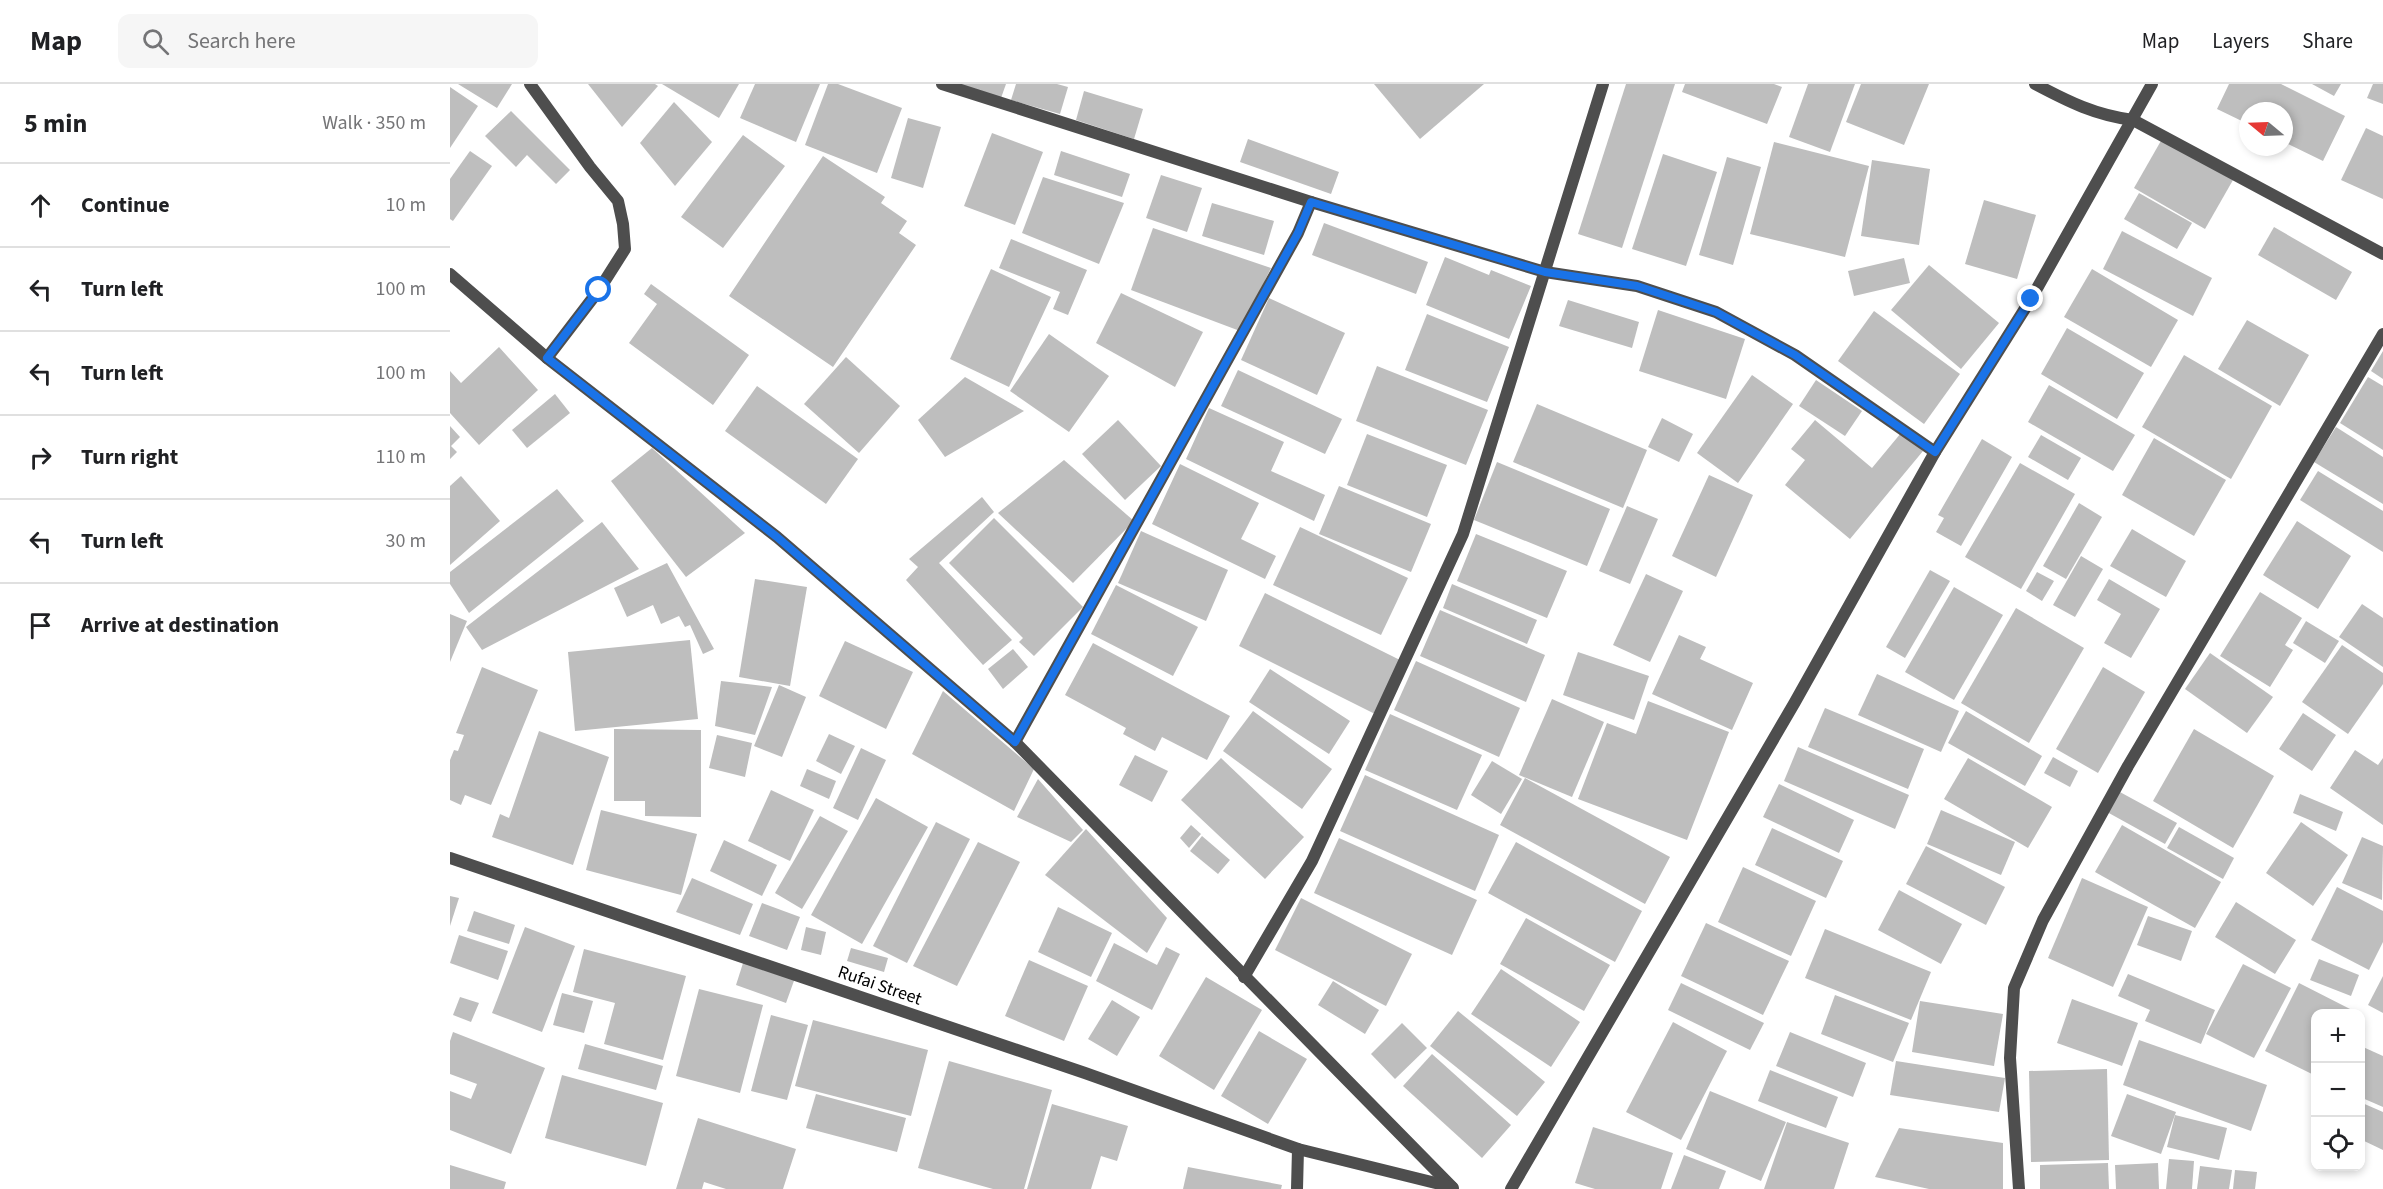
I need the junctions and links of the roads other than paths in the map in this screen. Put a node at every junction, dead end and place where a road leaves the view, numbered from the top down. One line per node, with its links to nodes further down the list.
1 (530, 84): 12 (street)
2 (942, 84): 7 (street)
3 (1603, 84): 9 (street)
4 (2035, 84): 6 (street)
5 (2152, 84): 6 (street)
6 (2133, 120): 8 (street); 13 (street)
7 (1311, 202): 9 (street); 14 (street)
8 (2383, 254)
9 (1545, 272): 13 (street); 16 (street)
10 (450, 274): 12 (street)
11 (2383, 334): 21 (street)
12 (547, 358): 14 (street)
13 (1935, 452): 20 (street)
14 (1015, 742): 16 (street)
15 (450, 858): 17 (street, Rufai Street)
16 (1244, 977): 18 (street)
17 (1298, 1149): 18 (street, Rufai Street); 19 (street)
18 (1454, 1188)
19 (1297, 1189)
20 (1511, 1189)
21 (2019, 1189)

